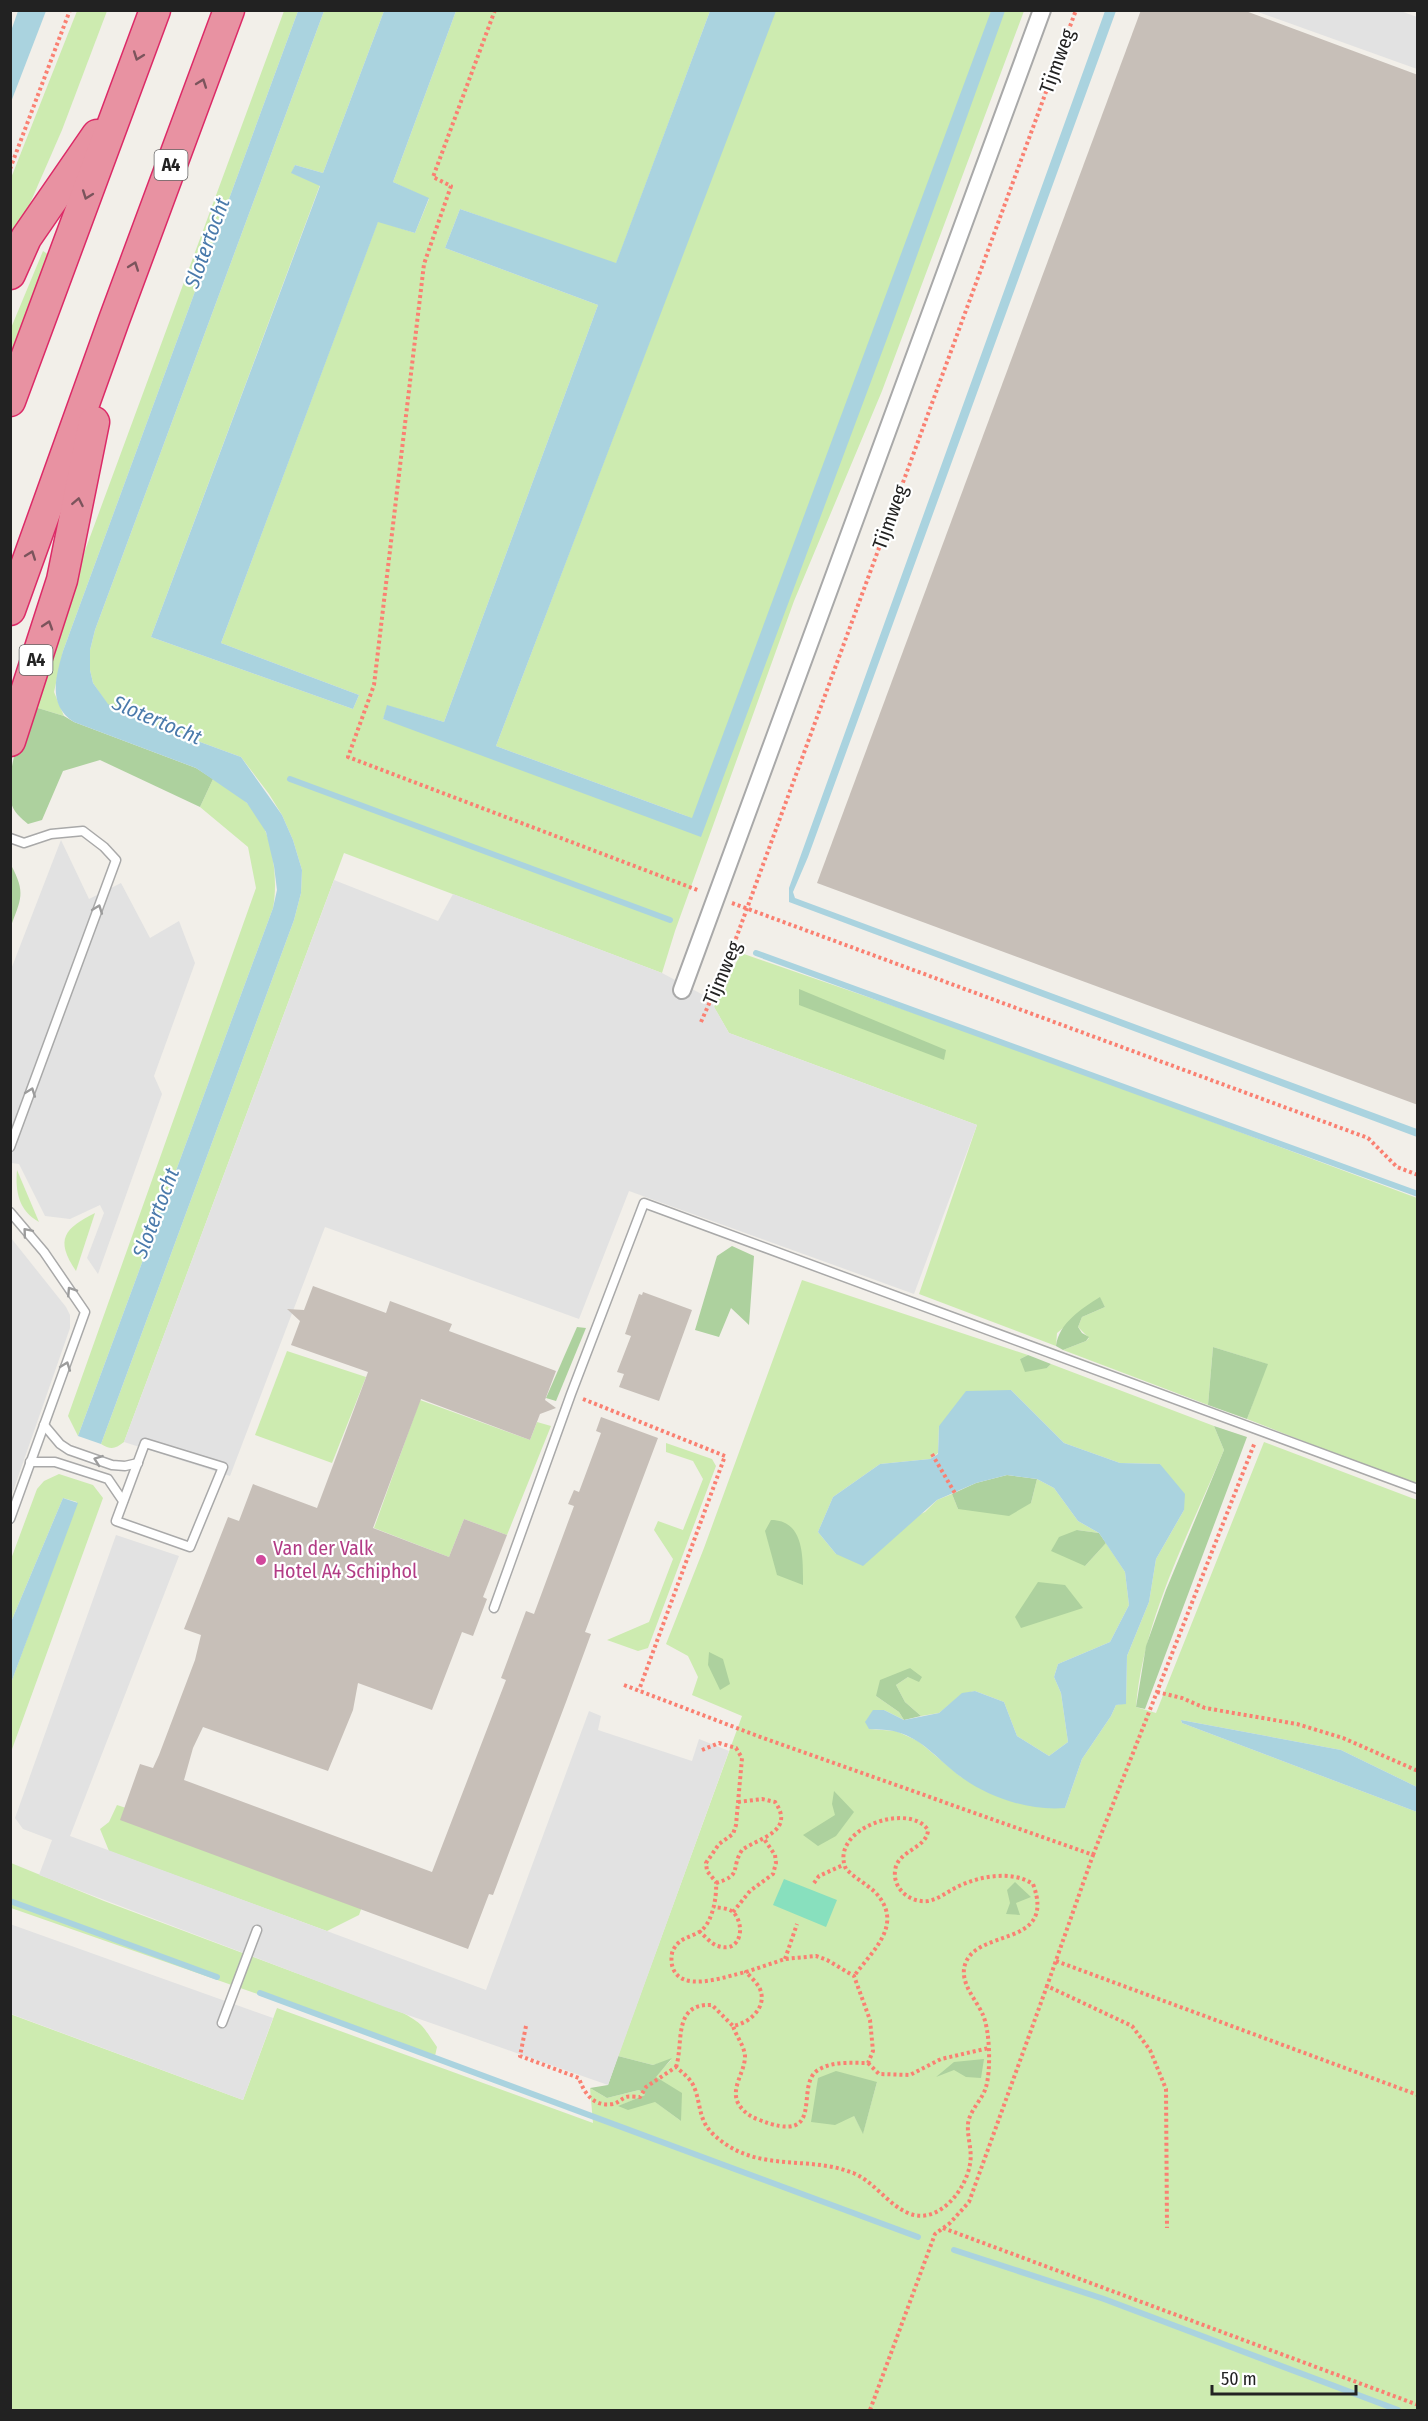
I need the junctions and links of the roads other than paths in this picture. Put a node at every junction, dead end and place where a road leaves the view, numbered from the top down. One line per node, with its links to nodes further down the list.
1 (155, 10): 4 (highway, one-way to 4)
2 (229, 10): 6 (highway, A4, one-way to 2)
3 (1042, 10): 11 (street, Tijmweg)
4 (121, 101): 5 (highway); 7 (highway, one-way to 7)
5 (10, 274)
6 (114, 320): 8 (highway, A4, one-way to 6); 9 (highway, A4, one-way to 6)
7 (10, 401)
8 (10, 610)
9 (10, 741)
10 (10, 838): 12 (lane, one-way to 10)
11 (682, 990)
12 (10, 1147)
13 (10, 1212): 14 (lane, one-way to 13)
14 (44, 1425): 15 (lane); 16 (lane, one-way to 14)
15 (30, 1462): 18 (lane); 19 (lane)
16 (138, 1462): 18 (lane); 18 (lane)
17 (1418, 1489): 20 (lane)
18 (123, 1501)
19 (10, 1519)
20 (494, 1608)
21 (257, 1930): 22 (lane)
22 (222, 2023)

